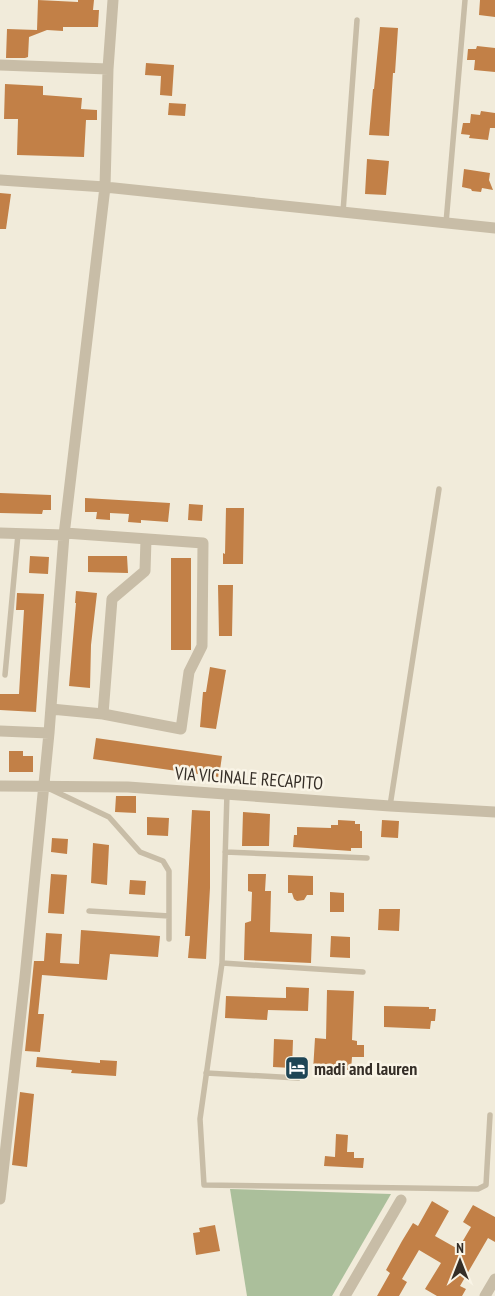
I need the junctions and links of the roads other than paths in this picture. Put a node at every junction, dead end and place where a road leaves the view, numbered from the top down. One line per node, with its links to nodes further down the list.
1 (113, 0): 5 (street)
2 (464, 0): 9 (lane)
3 (357, 20): 8 (lane)
4 (0, 65): 5 (street)
5 (108, 69): 7 (street)
6 (0, 180): 7 (street)
7 (105, 188): 8 (street); 14 (street)
8 (343, 212): 9 (street)
9 (446, 223): 10 (street)
10 (495, 228)
11 (439, 489): 24 (lane)
12 (0, 533): 13 (street)
13 (18, 534): 14 (street); 16 (lane)
14 (65, 534): 15 (street); 17 (street)
15 (146, 539): 18 (street); 18 (street)
16 (5, 675)
17 (51, 709): 18 (street); 20 (street)
18 (103, 714)
19 (0, 730): 20 (street)
20 (49, 733): 22 (street)
21 (0, 786): 22 (street, VIA VICINALE RECAPITO)
22 (43, 786): 23 (street, VIA VICINALE RECAPITO); 29 (lane); 36 (street)
23 (227, 793): 24 (street, VIA VICINALE RECAPITO); 26 (lane)
24 (390, 806): 25 (street, VIA VICINALE RECAPITO)
25 (495, 812)
26 (225, 852): 27 (lane); 31 (lane)
27 (366, 858)
28 (89, 911): 29 (lane)
29 (169, 916): 30 (lane)
30 (169, 939)
31 (222, 963): 32 (lane); 33 (lane)
32 (363, 972)
33 (206, 1073): 34 (lane); 35 (lane)
34 (298, 1078)
35 (490, 1115)
36 (3, 1130): 37 (street)
37 (0, 1199)
38 (401, 1200): 40 (street)
39 (495, 1279): 41 (street)
40 (345, 1296)
41 (485, 1296)

